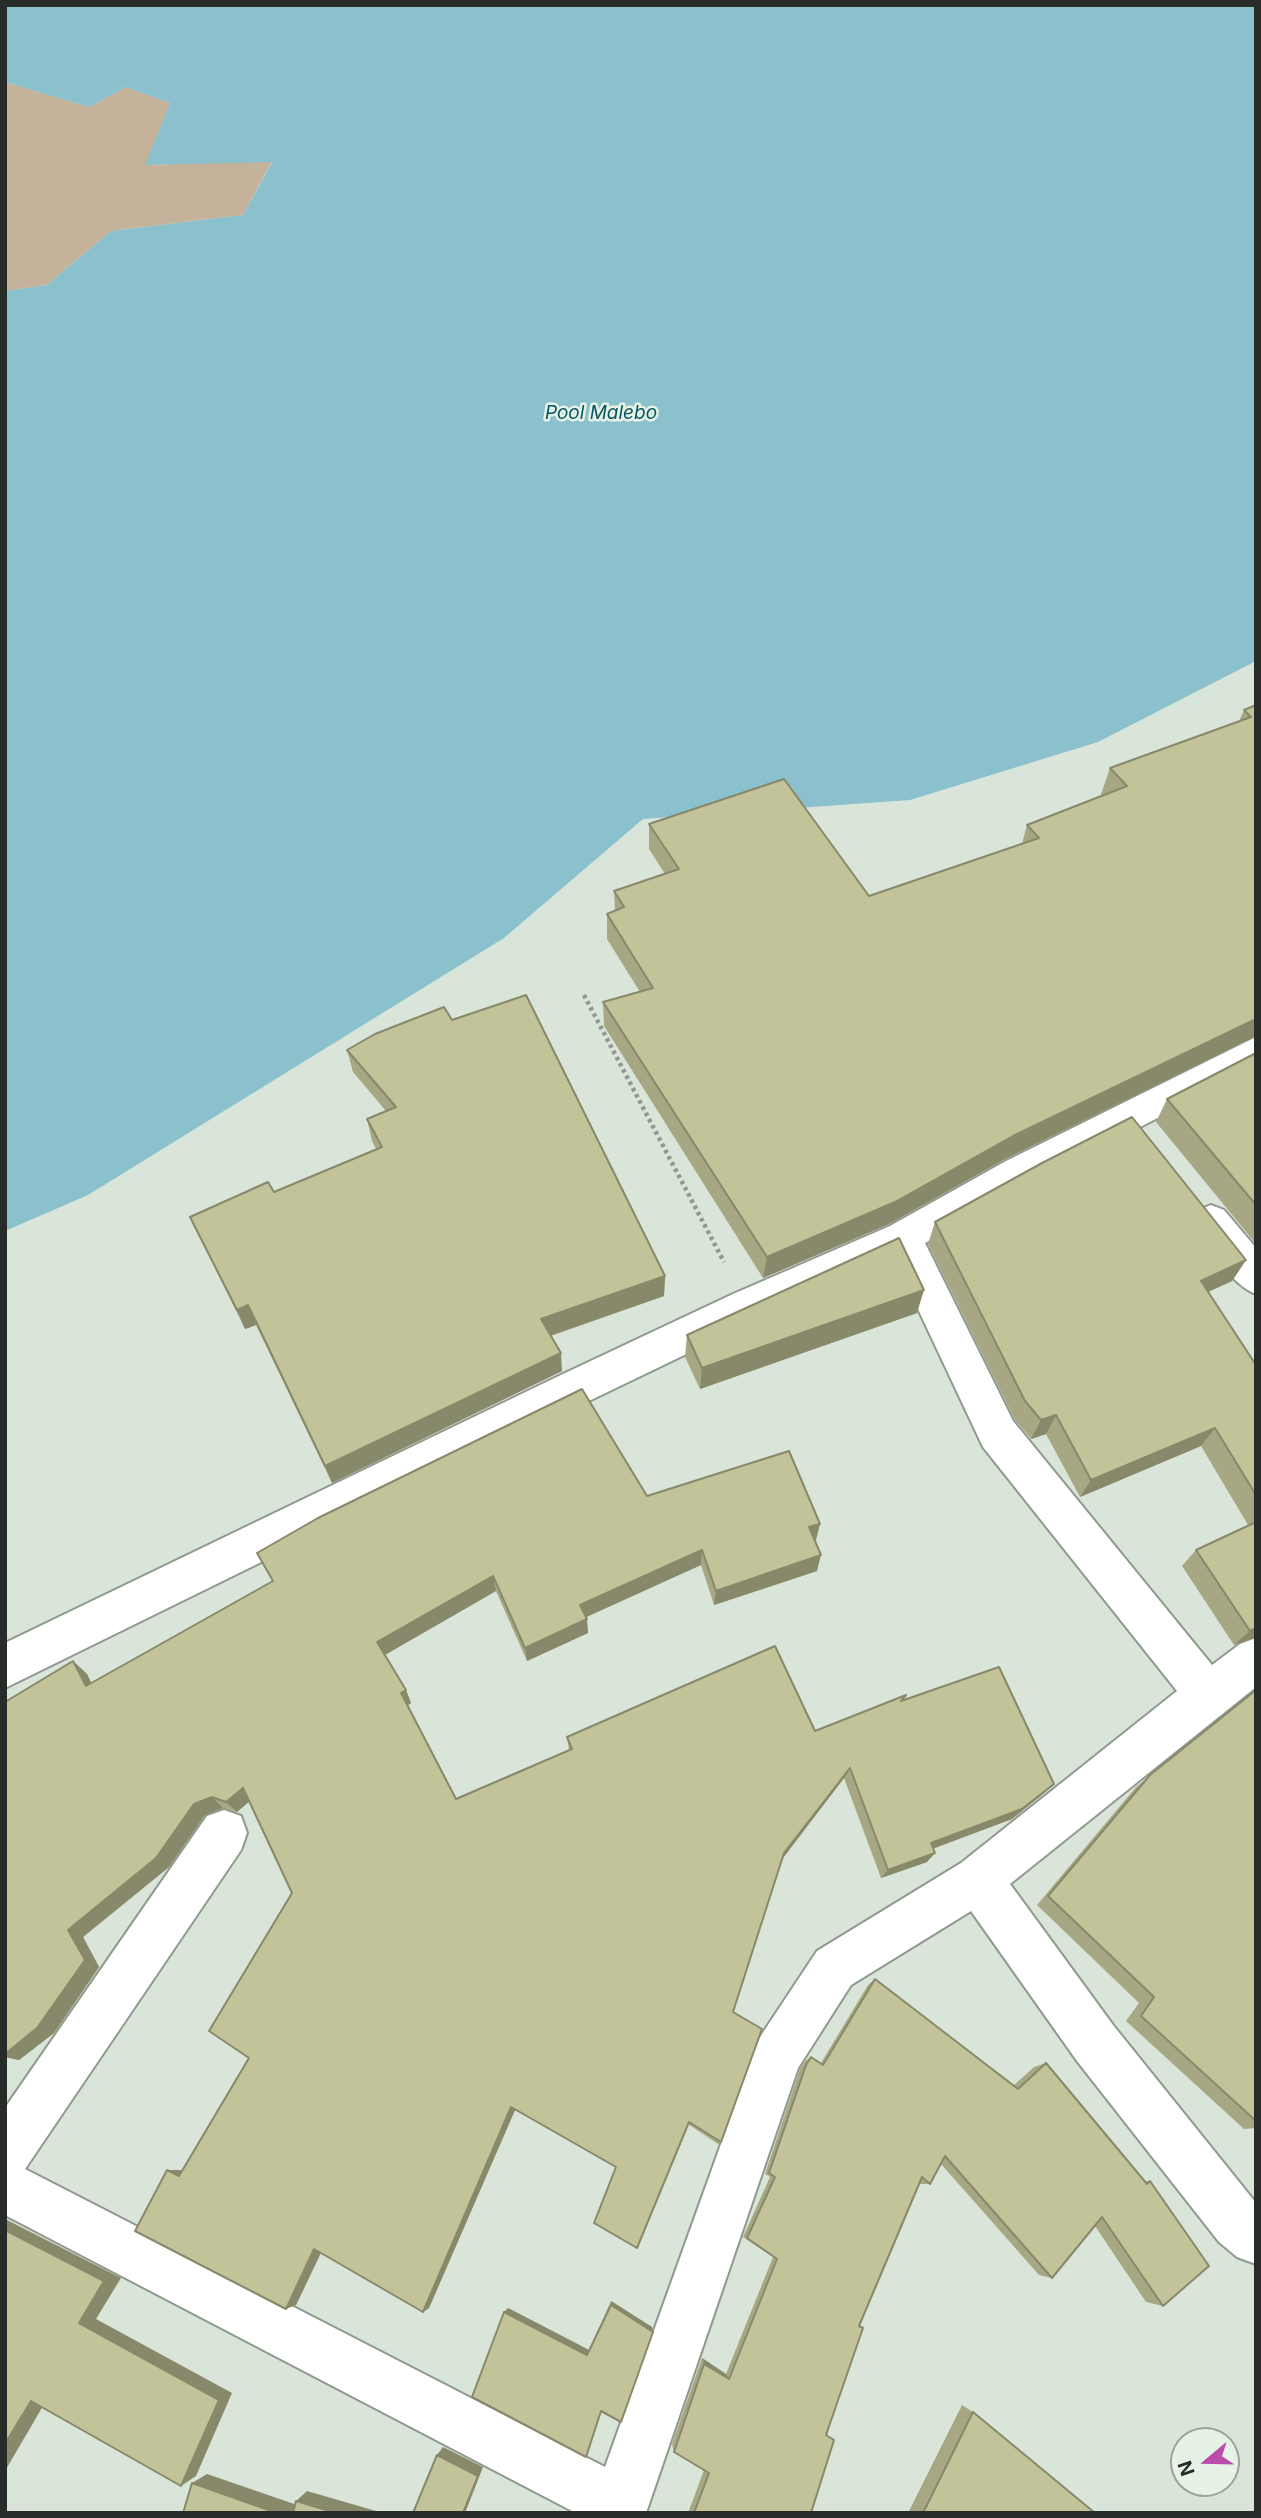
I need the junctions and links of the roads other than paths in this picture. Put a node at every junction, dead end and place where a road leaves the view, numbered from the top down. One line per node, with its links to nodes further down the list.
1 (1256, 1051): 3 (street)
2 (1189, 1194): 4 (street)
3 (903, 1237): 6 (street); 7 (street)
4 (1256, 1277)
5 (1256, 1660): 7 (street)
6 (5, 1666)
7 (1208, 1695): 9 (street)
8 (224, 1832): 10 (street)
9 (978, 1880): 12 (street); 13 (street)
10 (5, 2152)
11 (5, 2187): 13 (street)
12 (1256, 2238)
13 (618, 2509)

